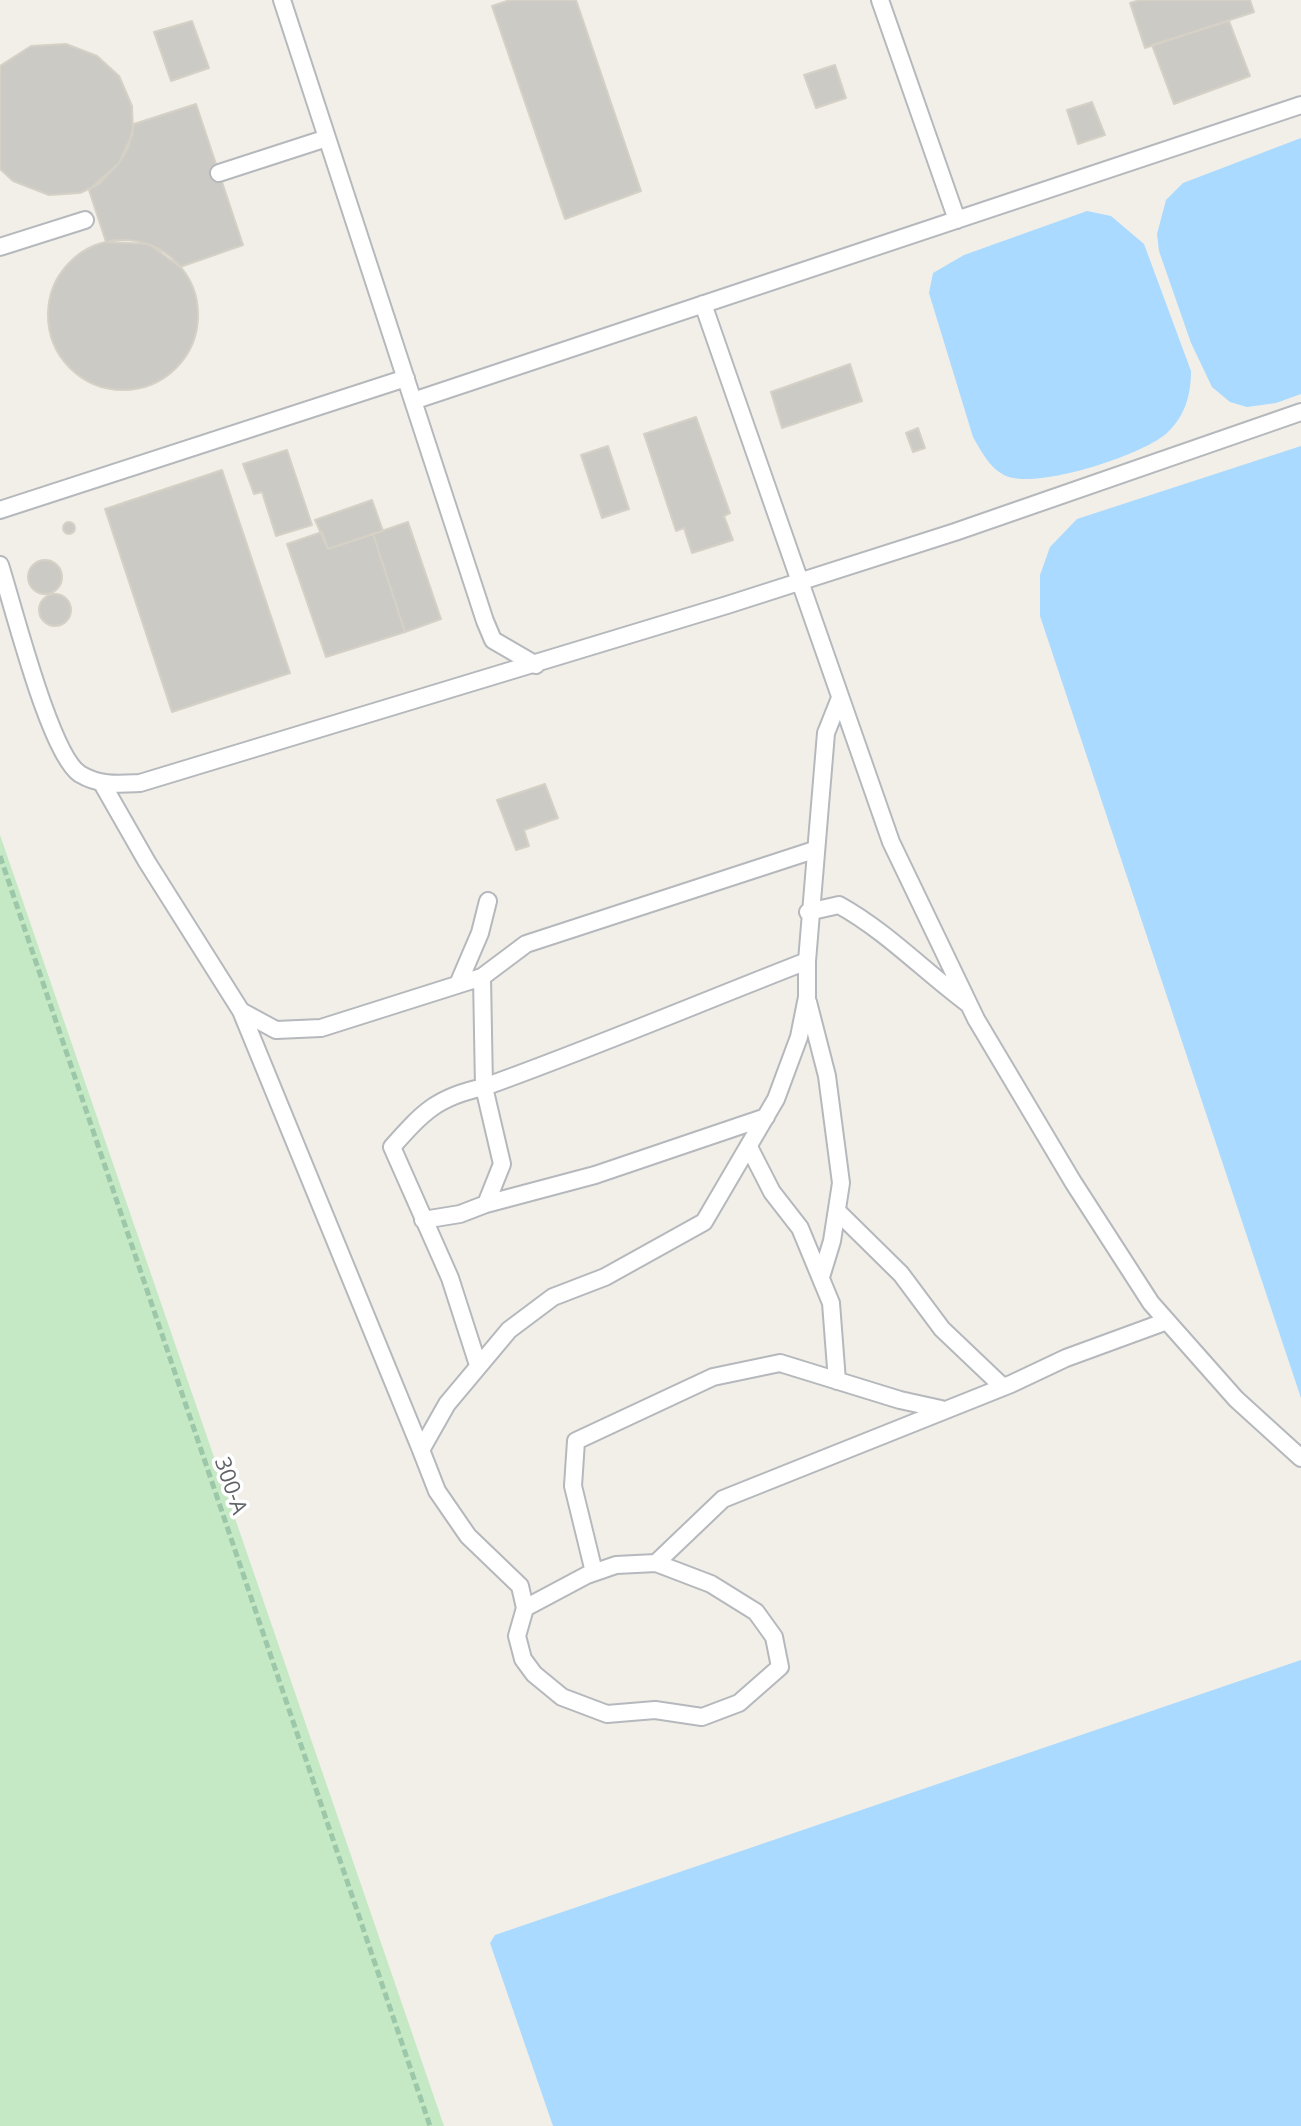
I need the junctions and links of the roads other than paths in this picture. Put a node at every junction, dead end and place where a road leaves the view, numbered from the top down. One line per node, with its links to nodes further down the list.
1 (282, 0): 4 (lane)
2 (880, 0): 7 (lane)
3 (1301, 105): 7 (lane)
4 (327, 138): 5 (lane); 10 (lane)
5 (219, 173)
6 (85, 220): 8 (lane)
7 (957, 220): 9 (lane)
8 (0, 247)
9 (703, 304): 11 (lane); 15 (lane)
10 (406, 378): 11 (lane); 13 (lane)
11 (413, 401): 16 (lane)
12 (1301, 412): 15 (lane)
13 (0, 510)
14 (0, 565): 18 (lane)
15 (801, 581): 16 (lane); 17 (lane)
16 (536, 665): 18 (lane)
17 (840, 698): 19 (lane); 26 (lane)
18 (103, 785): 27 (lane)
19 (814, 850): 21 (lane); 23 (lane)
20 (488, 901): 24 (lane)
21 (808, 912): 22 (lane); 26 (lane)
22 (807, 961): 25 (lane); 28 (lane)
23 (482, 977): 24 (lane); 28 (lane)
24 (459, 982): 27 (lane)
25 (807, 997): 29 (lane); 32 (lane)
26 (969, 1004): 35 (lane)
27 (241, 1011): 40 (lane)
28 (484, 1087): 31 (lane); 33 (lane)
29 (766, 1117): 30 (lane); 31 (lane)
30 (749, 1147): 34 (lane); 36 (lane)
31 (486, 1204): 33 (lane)
32 (837, 1211): 34 (lane); 38 (lane)
33 (423, 1220): 36 (lane)
34 (821, 1277): 37 (lane)
35 (1167, 1321): 38 (lane); 41 (lane)
36 (478, 1365): 40 (lane)
37 (837, 1381): 39 (lane); 43 (lane)
38 (1003, 1387): 39 (lane)
39 (943, 1409): 42 (lane)
40 (421, 1450): 44 (lane)
41 (1301, 1458)
42 (656, 1563): 43 (lane); 44 (lane)
43 (594, 1572): 44 (lane)
44 (525, 1608)

